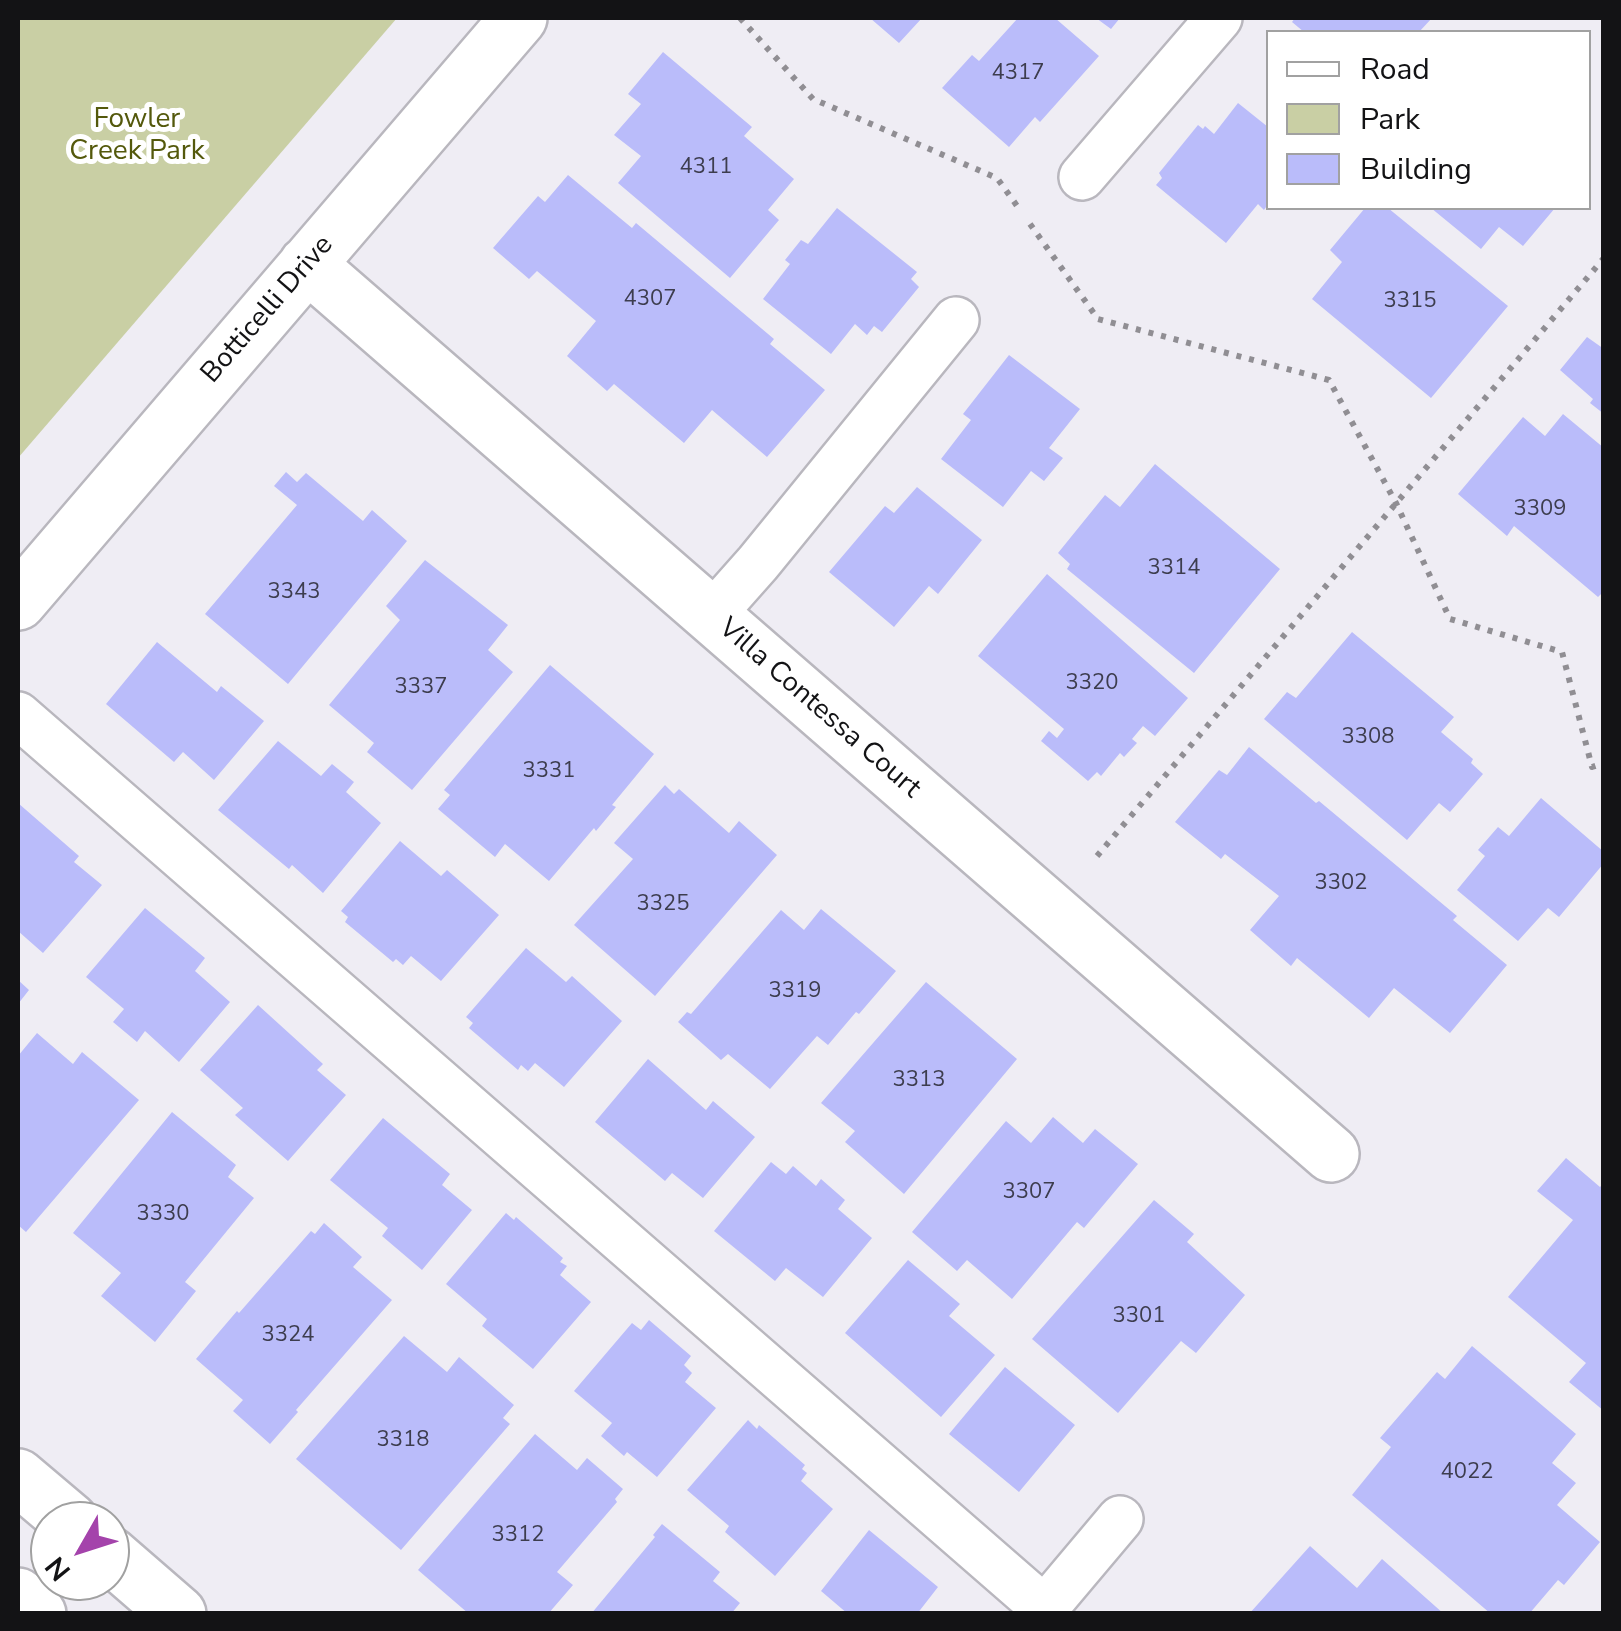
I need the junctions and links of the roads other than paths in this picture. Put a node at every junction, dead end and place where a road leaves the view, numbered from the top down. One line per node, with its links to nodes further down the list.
1 (520, 18): 4 (street, Botticelli Drive)
2 (1219, 18): 3 (lane)
3 (1082, 177)
4 (308, 264): 6 (street, Botticelli Drive); 7 (street, Villa Contessa Court)
5 (956, 320): 7 (lane)
6 (18, 602)
7 (712, 616): 9 (street, Villa Contessa Court)
8 (18, 715): 15 (lane)
9 (1331, 1154)
10 (18, 1476): 11 (street)
11 (47, 1501)
12 (1120, 1519): 15 (lane)
13 (130, 1573): 17 (street)
14 (18, 1596): 16 (street)
15 (1042, 1611)
16 (38, 1614)
17 (178, 1614)

